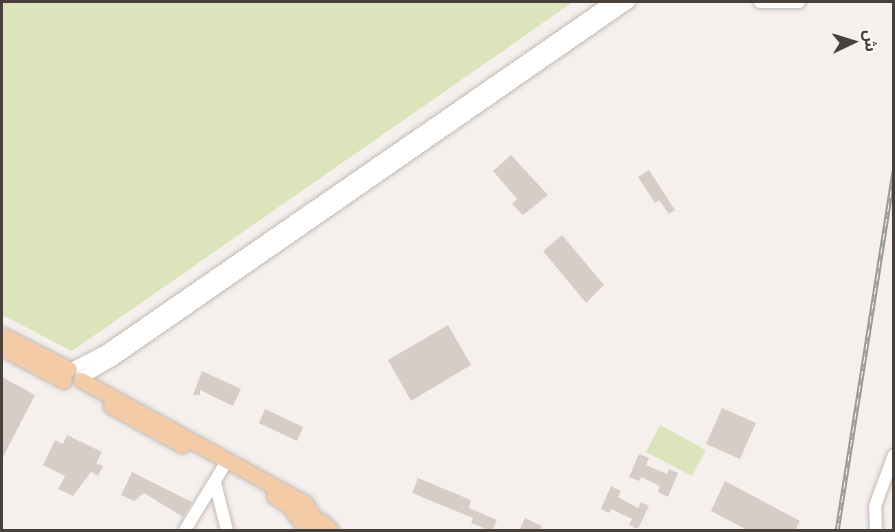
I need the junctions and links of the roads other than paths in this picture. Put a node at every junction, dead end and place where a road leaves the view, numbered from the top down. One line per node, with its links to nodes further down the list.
1 (611, 2): 7 (street)
2 (629, 2): 7 (street)
3 (759, 2): 4 (street)
4 (799, 2)
5 (2, 335): 7 (main road)
6 (2, 348): 7 (main road)
7 (73, 377): 9 (main road)
8 (894, 455): 10 (street)
9 (226, 464): 11 (street); 12 (main road); 12 (main road)
10 (890, 476): 15 (street)
11 (214, 483): 13 (street); 14 (street)
12 (321, 528)
13 (185, 531)
14 (227, 531)
15 (876, 531)

